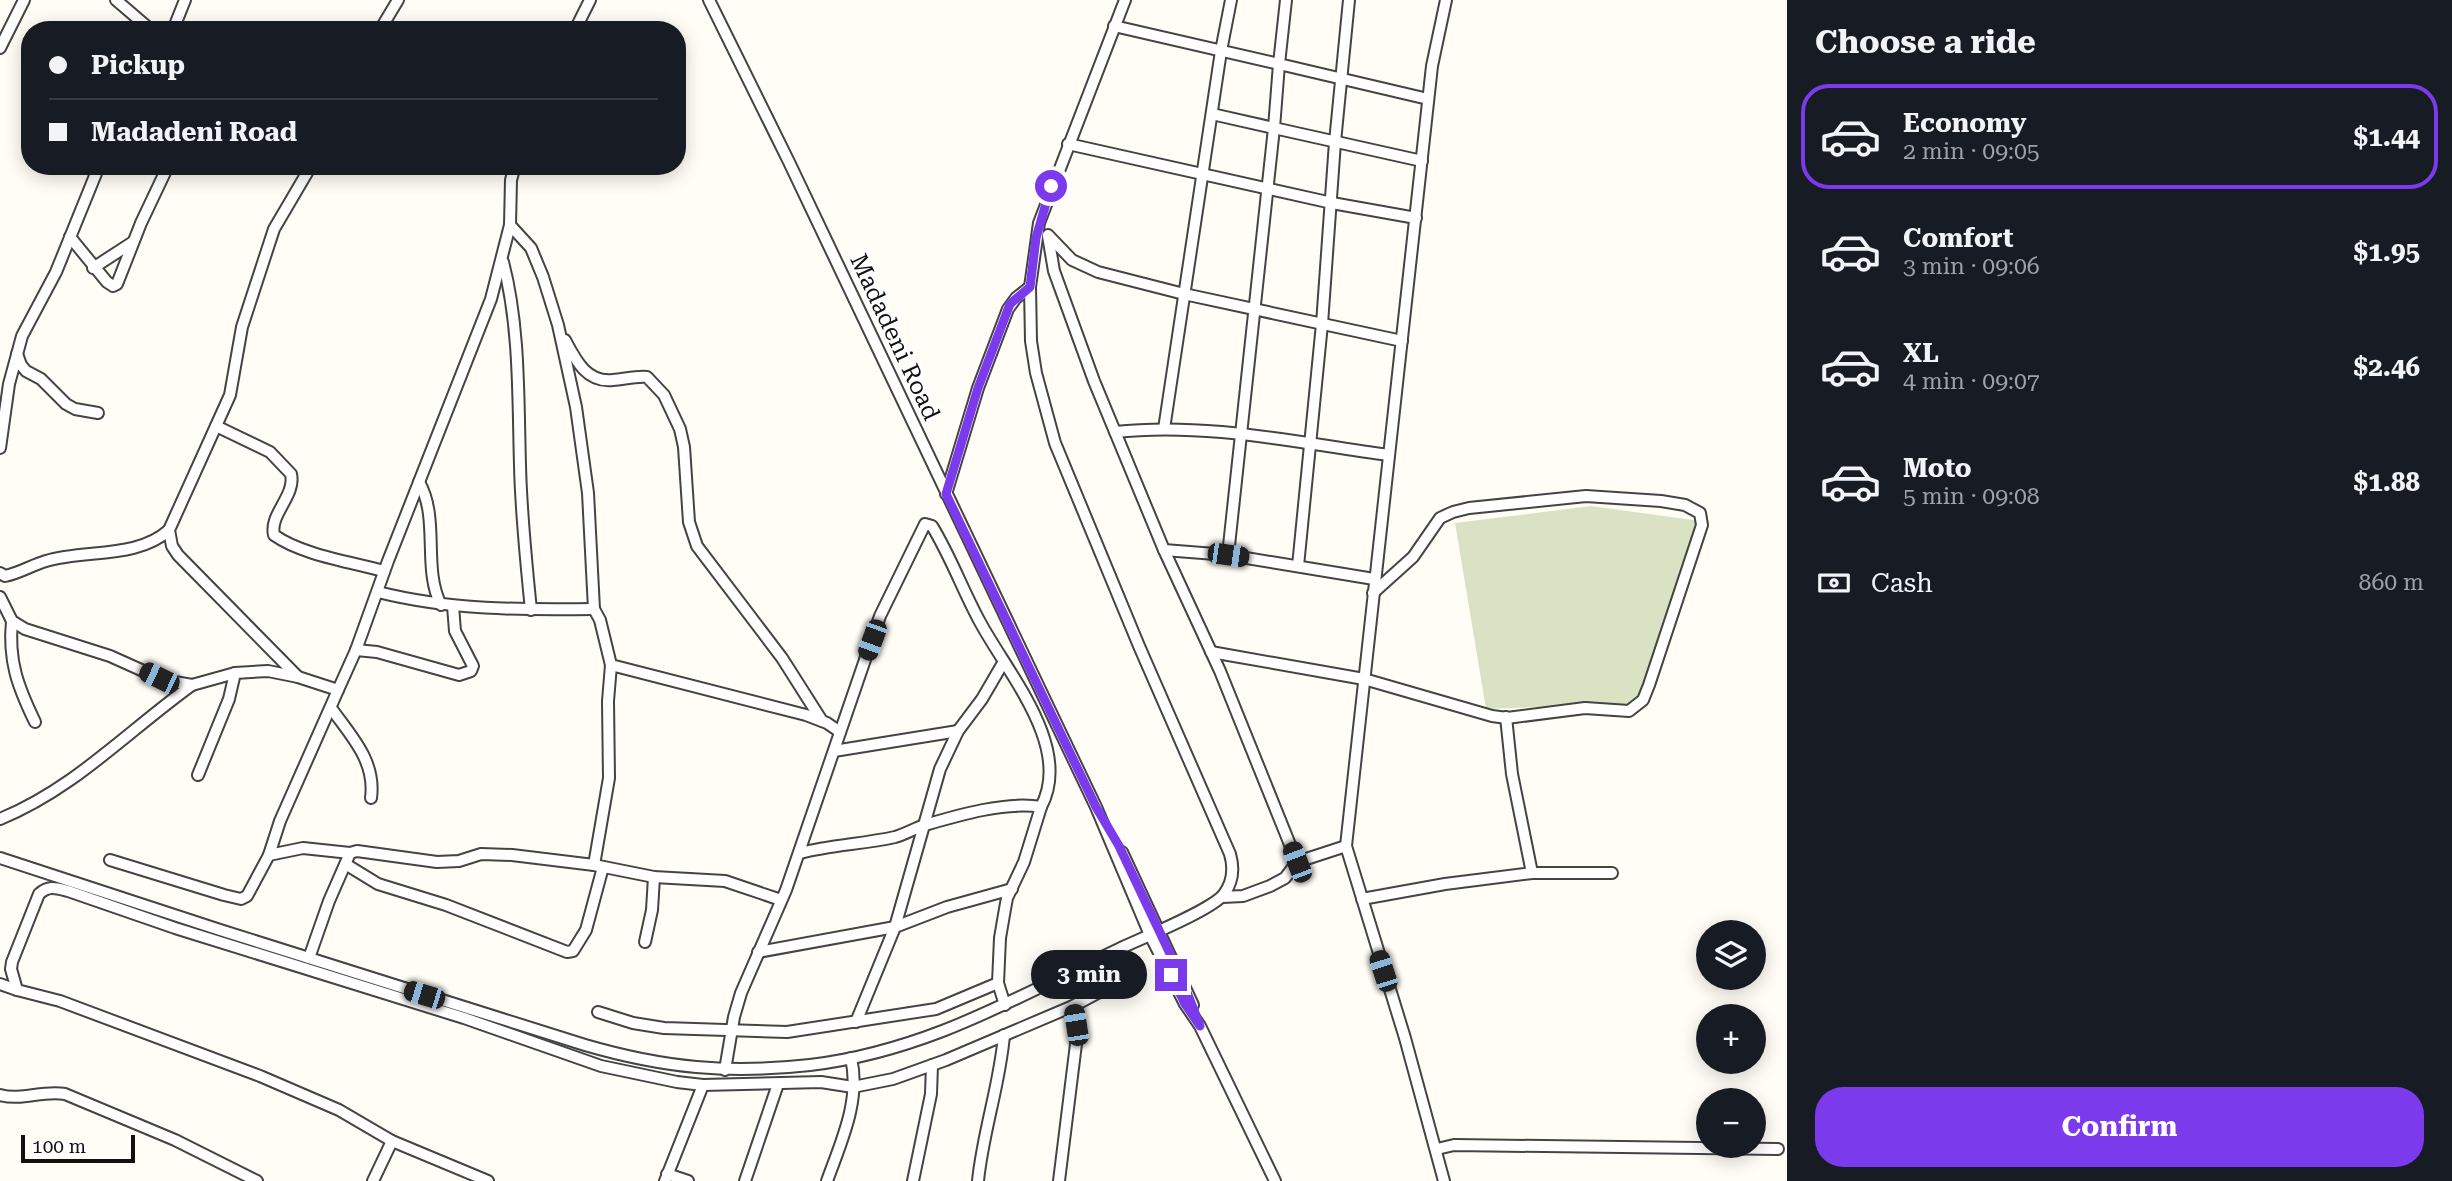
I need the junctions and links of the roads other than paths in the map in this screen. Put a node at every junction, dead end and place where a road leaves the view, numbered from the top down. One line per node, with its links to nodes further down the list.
1 (24, 0): 17 (street)
2 (116, 0): 12 (street)
3 (185, 0): 13 (street)
4 (398, 0): 14 (street)
5 (590, 0): 15 (street)
6 (709, 0): 58 (street, Madadeni Road)
7 (1125, 0): 16 (street)
8 (1231, 0): 18 (street)
9 (1286, 0): 19 (street)
10 (1349, 0): 20 (street)
11 (1446, 0): 21 (street)
12 (140, 21)
13 (177, 21)
14 (385, 21)
15 (580, 21)
16 (1114, 26): 18 (street); 25 (street)
17 (0, 48)
18 (1222, 51): 19 (street); 22 (street)
19 (1279, 64): 20 (street); 23 (street)
20 (1342, 80): 21 (street); 24 (street)
21 (1428, 99): 26 (street)
22 (1212, 114): 23 (street); 27 (street)
23 (1274, 128): 24 (street); 32 (street)
24 (1335, 142): 26 (street); 33 (street)
25 (1068, 144): 27 (street); 35 (street)
26 (1422, 161): 34 (street)
27 (1203, 174): 32 (street); 43 (street)
28 (95, 175): 38 (street)
29 (164, 175): 39 (street)
30 (306, 175): 50 (street)
31 (512, 175): 36 (street)
32 (1269, 188): 33 (street); 44 (street)
33 (1332, 202): 34 (street); 45 (street)
34 (1416, 218): 47 (street)
35 (1039, 223): 37 (street); 42 (street)
36 (510, 225): 40 (street); 46 (street)
37 (1048, 236): 43 (street); 52 (street)
38 (70, 237): 41 (street); 48 (street)
39 (133, 242): 41 (street); 41 (street)
40 (502, 259): 57 (street); 71 (street)
41 (93, 268)
42 (1030, 287): 58 (street); 107 (street)
43 (1184, 294): 44 (street); 51 (street)
44 (1254, 310): 45 (street); 53 (street)
45 (1322, 324): 47 (street); 54 (street)
46 (558, 326): 70 (street); 84 (street)
47 (1402, 341): 56 (street)
48 (17, 354): 49 (street); 55 (street)
49 (99, 413)
50 (216, 426): 59 (street); 63 (street)
51 (1164, 429): 52 (street); 53 (street)
52 (1115, 432): 60 (street)
53 (1241, 434): 54 (street); 61 (street)
54 (1308, 445): 56 (street); 62 (street)
55 (0, 448)
56 (1389, 455): 65 (street)
57 (419, 482): 63 (street); 69 (street)
58 (946, 494): 111 (street, Madadeni Road)
59 (169, 530): 64 (street); 78 (street)
60 (1164, 550): 61 (street); 74 (street)
61 (1228, 555): 62 (street)
62 (1298, 566): 65 (street)
63 (384, 571): 66 (street)
64 (0, 573)
65 (1374, 579): 67 (street)
66 (377, 592): 69 (street); 73 (street)
67 (1373, 593): 79 (street); 83 (street)
68 (0, 597): 72 (street)
69 (447, 605): 71 (street); 73 (street)
70 (594, 609): 71 (street); 76 (street)
71 (531, 610)
72 (12, 621): 80 (street); 85 (street)
73 (356, 650): 81 (street)
74 (1211, 652): 79 (street); 100 (street)
75 (1003, 663): 86 (street); 87 (street); 91 (street)
76 (611, 665): 84 (street); 102 (street)
77 (234, 673): 78 (street); 80 (street); 89 (street)
78 (298, 677): 81 (street)
79 (1364, 679): 83 (street); 94 (street)
80 (192, 685): 92 (street)
81 (338, 690): 82 (street)
82 (331, 708): 90 (street); 97 (street)
83 (1506, 717): 103 (street)
84 (822, 721): 87 (street)
85 (35, 722)
86 (958, 731): 88 (street); 93 (street)
87 (839, 732): 88 (street)
88 (834, 751): 96 (street)
89 (198, 775)
90 (371, 799)
91 (1041, 807): 93 (street); 106 (street)
92 (0, 819)
93 (924, 825): 96 (street); 110 (street)
94 (1346, 846): 100 (street); 108 (street)
95 (350, 853): 97 (street); 101 (street); 102 (street)
96 (800, 853): 109 (street)
97 (269, 855): 99 (street)
98 (0, 858): 113 (street)
99 (110, 860)
100 (1297, 862): 107 (street)
101 (347, 865): 102 (street); 116 (street)
102 (599, 866): 105 (street)
103 (1532, 873): 104 (street); 108 (street)
104 (1612, 873)
105 (654, 877): 109 (street); 112 (street)
106 (1012, 889): 110 (street); 117 (street)
107 (1222, 897): 111 (street)
108 (1363, 899): 134 (street)
109 (781, 900): 115 (street)
110 (895, 927): 115 (street); 123 (street)
111 (1155, 933): 114 (street); 146 (street, Madadeni Road)
112 (645, 942)
113 (253, 946): 116 (street); 119 (street); 129 (street)
114 (1121, 948): 120 (street); 121 (street)
115 (758, 952): 124 (street)
116 (309, 958): 128 (street)
117 (998, 983): 120 (street); 123 (street)
118 (0, 984): 119 (street)
119 (17, 990): 133 (street)
120 (1005, 1005): 126 (street)
121 (1073, 1006): 125 (street); 145 (street)
122 (598, 1012): 124 (street)
123 (856, 1022): 124 (street)
124 (731, 1032): 128 (street)
125 (1004, 1035): 127 (street); 144 (street)
126 (851, 1058): 128 (street); 131 (street)
127 (932, 1065): 131 (street); 143 (street)
128 (725, 1070)
129 (703, 1084): 130 (street); 136 (street)
130 (778, 1084): 131 (street); 141 (street)
131 (853, 1087): 142 (street)
132 (0, 1095): 137 (street)
133 (392, 1141): 138 (street); 139 (street)
134 (1437, 1149): 135 (street); 147 (street)
135 (1778, 1149)
136 (666, 1178): 140 (street)
137 (257, 1181)
138 (373, 1181)
139 (488, 1181)
140 (688, 1181)
141 (745, 1181)
142 (827, 1181)
143 (913, 1181)
144 (978, 1181)
145 (1059, 1181)
146 (1275, 1181)
147 (1444, 1181)

